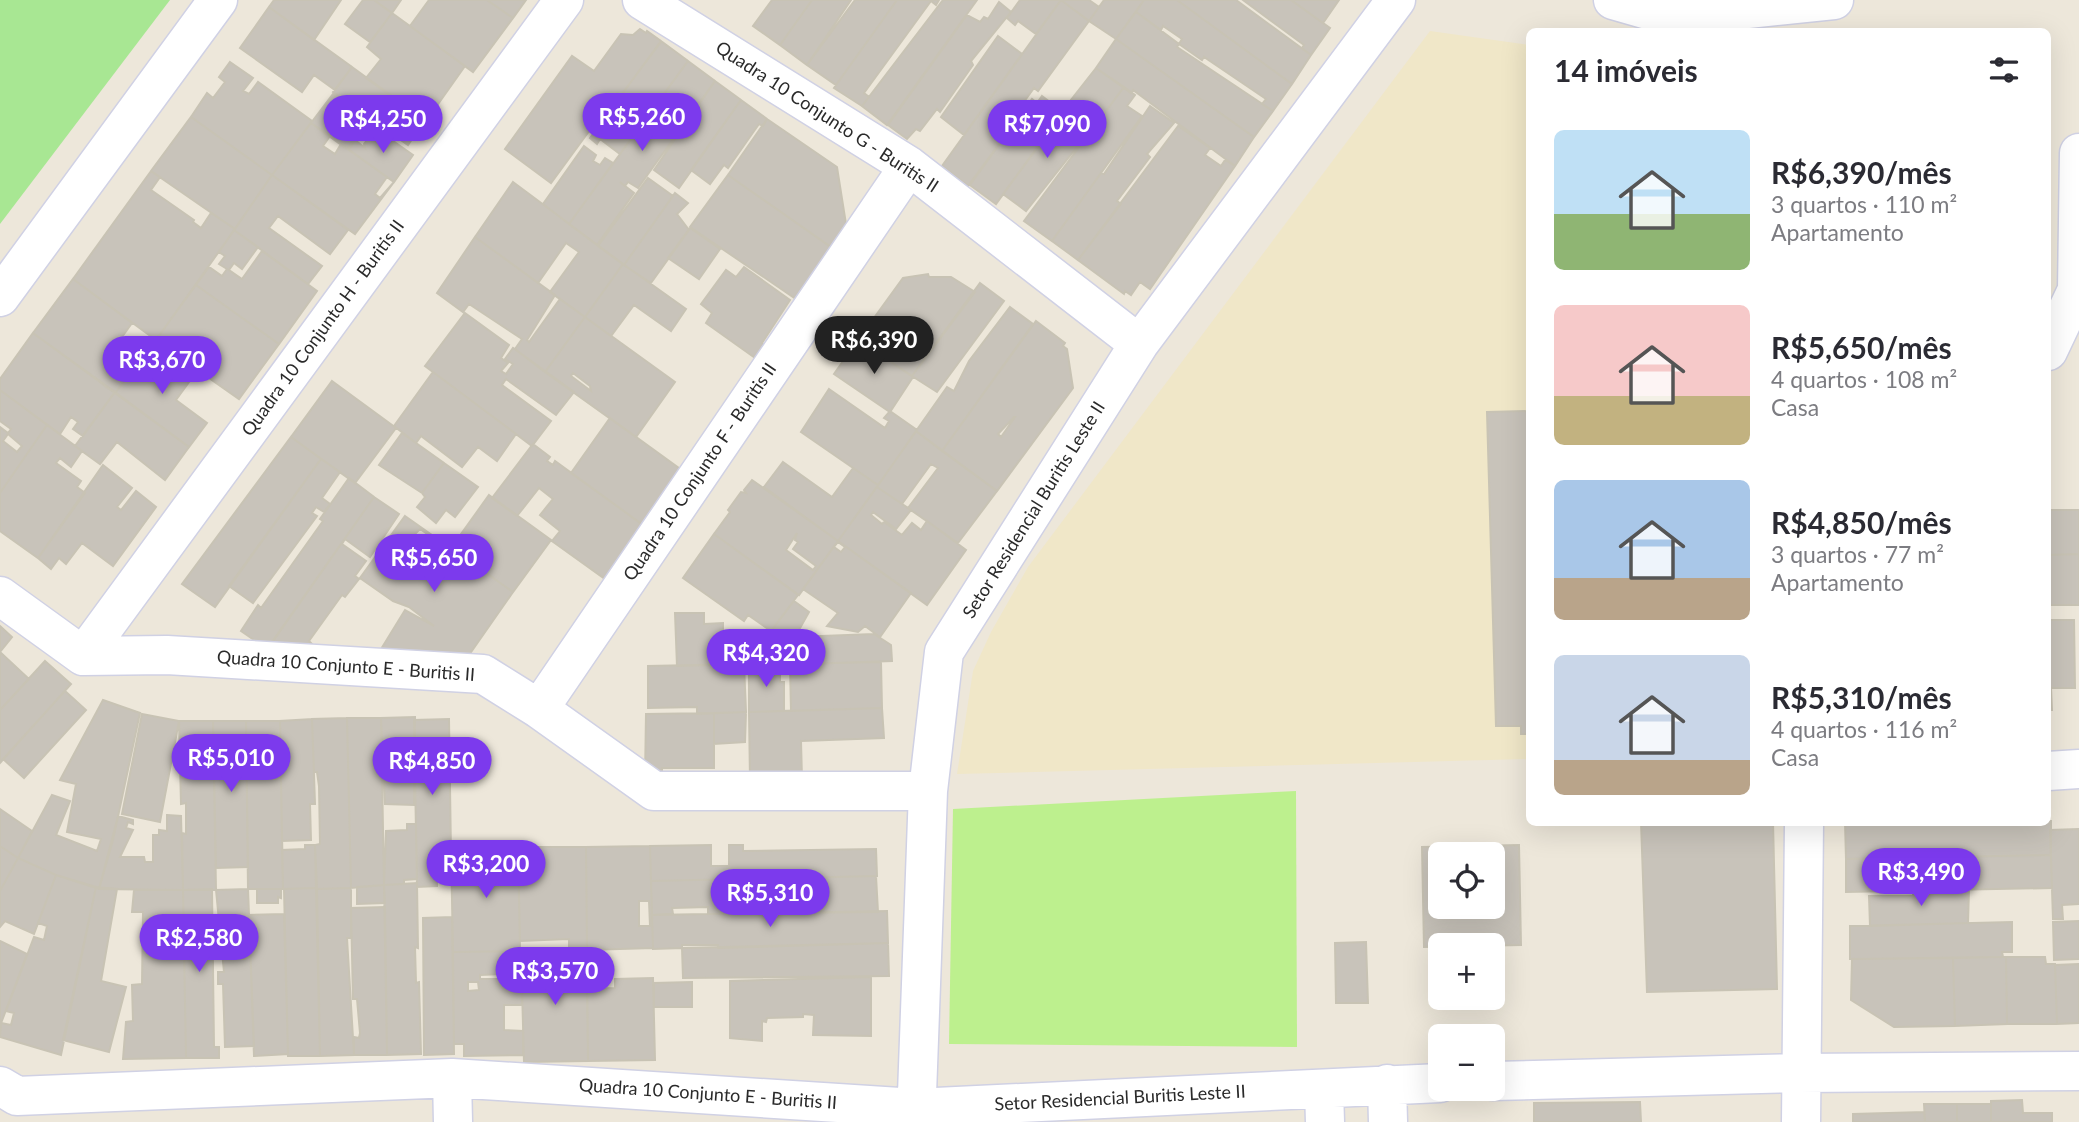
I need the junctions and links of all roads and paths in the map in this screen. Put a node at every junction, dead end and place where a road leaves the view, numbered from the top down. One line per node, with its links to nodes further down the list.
1 (218, 0): 10 (street)
2 (564, 0): 14 (street, Quadra 10 Conjunto H - Buritis II)
3 (642, 0): 8 (street, Quadra 10 Conjunto G - Buritis II)
4 (1396, 0): 11 (street, Setor Residencial Buritis Leste II)
5 (1613, 0): 6 (street)
6 (1835, 0)
7 (2079, 153): 9 (street)
8 (909, 166): 11 (street, Quadra 10 Conjunto G - Buritis II); 15 (street, Quadra 10 Conjunto F - Buritis II)
9 (2078, 290): 12 (street)
10 (0, 297)
11 (1139, 344): 18 (street, Setor Residencial Buritis Leste II)
12 (2051, 345)
13 (0, 596): 14 (street)
14 (83, 656): 15 (street, Quadra 10 Conjunto E - Buritis II)
15 (539, 709): 18 (street, Quadra 10 Conjunto E - Buritis II)
16 (2079, 769): 17 (street)
17 (2051, 771)
18 (928, 791): 29 (street, Setor Residencial Buritis Leste II)
19 (1804, 826): 21 (street)
20 (2079, 1071): 21 (street); 23 (street)
21 (1800, 1073): 24 (street); 32 (street)
22 (452, 1078): 27 (street, Quadra 10 Conjunto E - Buritis II); 29 (street, Quadra 10 Conjunto E - Buritis II); 30 (street)
23 (2079, 1079)
24 (1505, 1081)
25 (1428, 1083): 26 (street, Setor Residencial Buritis Leste II)
26 (1387, 1084): 28 (street, Setor Residencial Buritis Leste II); 31 (street)
27 (0, 1086)
28 (1324, 1106): 29 (street, Setor Residencial Buritis Leste II)
29 (915, 1115)
30 (453, 1122)
31 (1388, 1122)
32 (1801, 1122)

